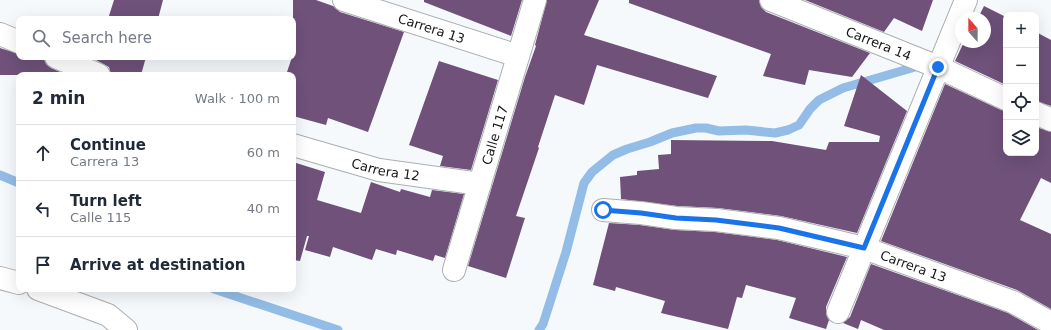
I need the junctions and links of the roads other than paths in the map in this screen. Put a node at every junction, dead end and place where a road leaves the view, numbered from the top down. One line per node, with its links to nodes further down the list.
1 (344, 0): 7 (street, Carrera 13)
2 (535, 0): 7 (street, Calle 117)
3 (771, 0): 9 (street, Carrera 14)
4 (966, 0): 9 (street)
5 (0, 34): 6 (street)
6 (16, 41)
7 (518, 56): 15 (street, Calle 117)
8 (63, 60): 10 (street)
9 (938, 67): 11 (street, Carrera 14); 17 (street)
10 (92, 72)
11 (1003, 98)
12 (1039, 114): 13 (street)
13 (1051, 120)
14 (296, 146): 15 (street, Carrera 12)
15 (480, 184): 18 (street, Calle 117)
16 (603, 210): 17 (street, Carrera 13)
17 (864, 248): 22 (street); 23 (street, Carrera 13)
18 (454, 270)
19 (0, 278): 20 (street)
20 (16, 282)
21 (46, 292): 24 (street)
22 (838, 312)
23 (1051, 322)
24 (126, 330)

